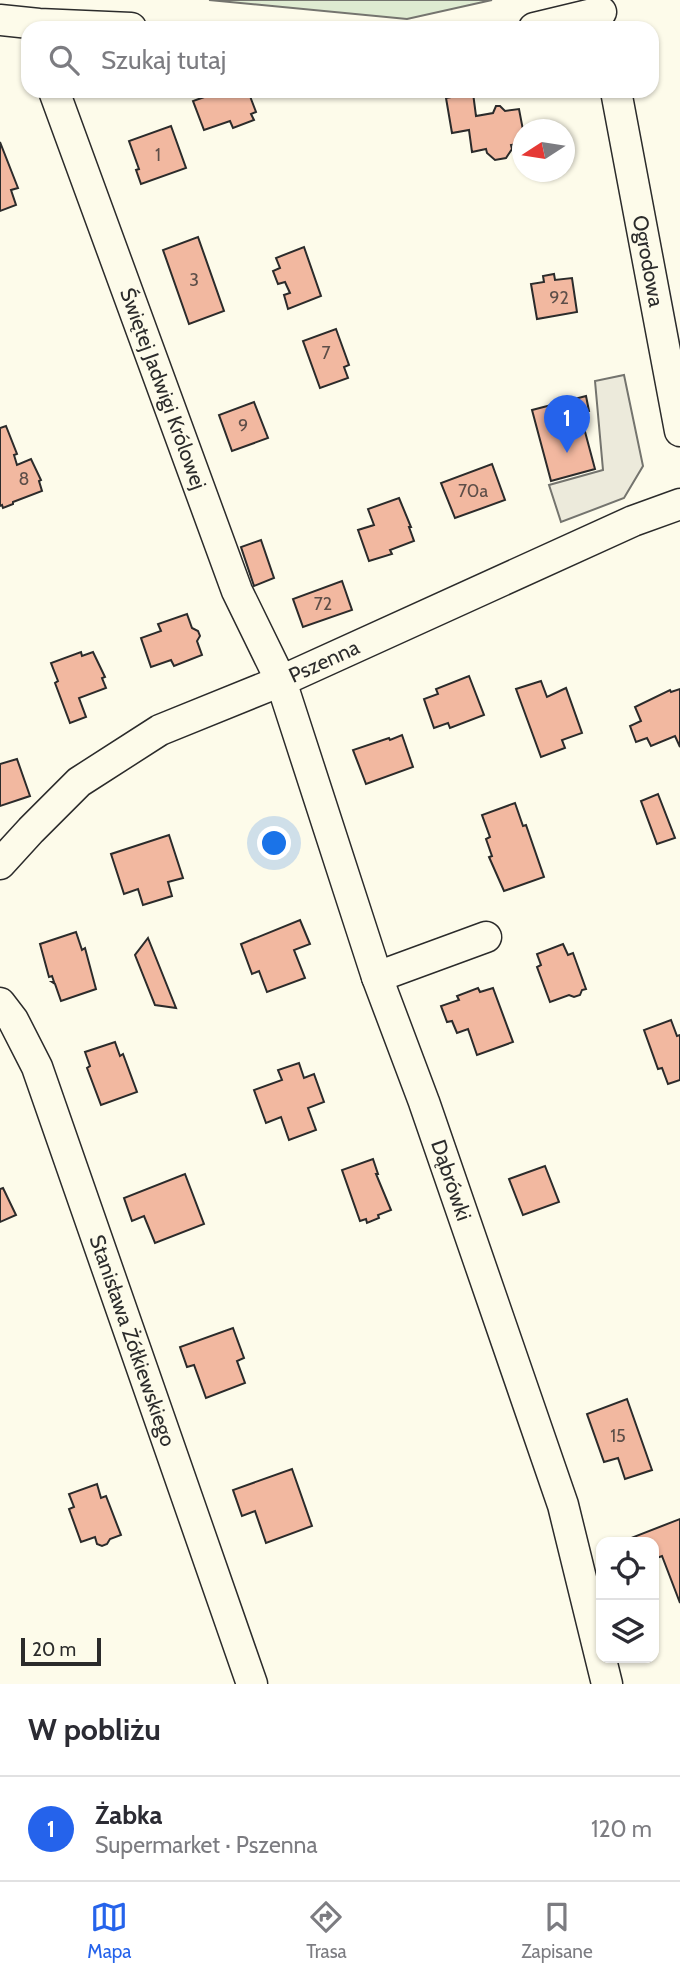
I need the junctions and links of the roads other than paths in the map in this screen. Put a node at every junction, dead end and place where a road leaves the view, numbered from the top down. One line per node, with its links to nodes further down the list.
1 (601, 13): 3 (street)
2 (0, 20): 4 (street)
3 (565, 21)
4 (21, 23)
5 (57, 98): 9 (street, Świętej Jadwigi Królowej)
6 (617, 98): 7 (street, Ogrodowa)
7 (680, 431)
8 (680, 504): 9 (street, Pszenna)
9 (281, 681): 10 (street, Pszenna); 12 (street, Dąbrówki)
10 (0, 864)
11 (486, 937): 12 (street)
12 (377, 976): 15 (street, Dąbrówki)
13 (0, 1003): 14 (street, Stanisława Żółkiewskiego)
14 (252, 1684)
15 (607, 1684)

